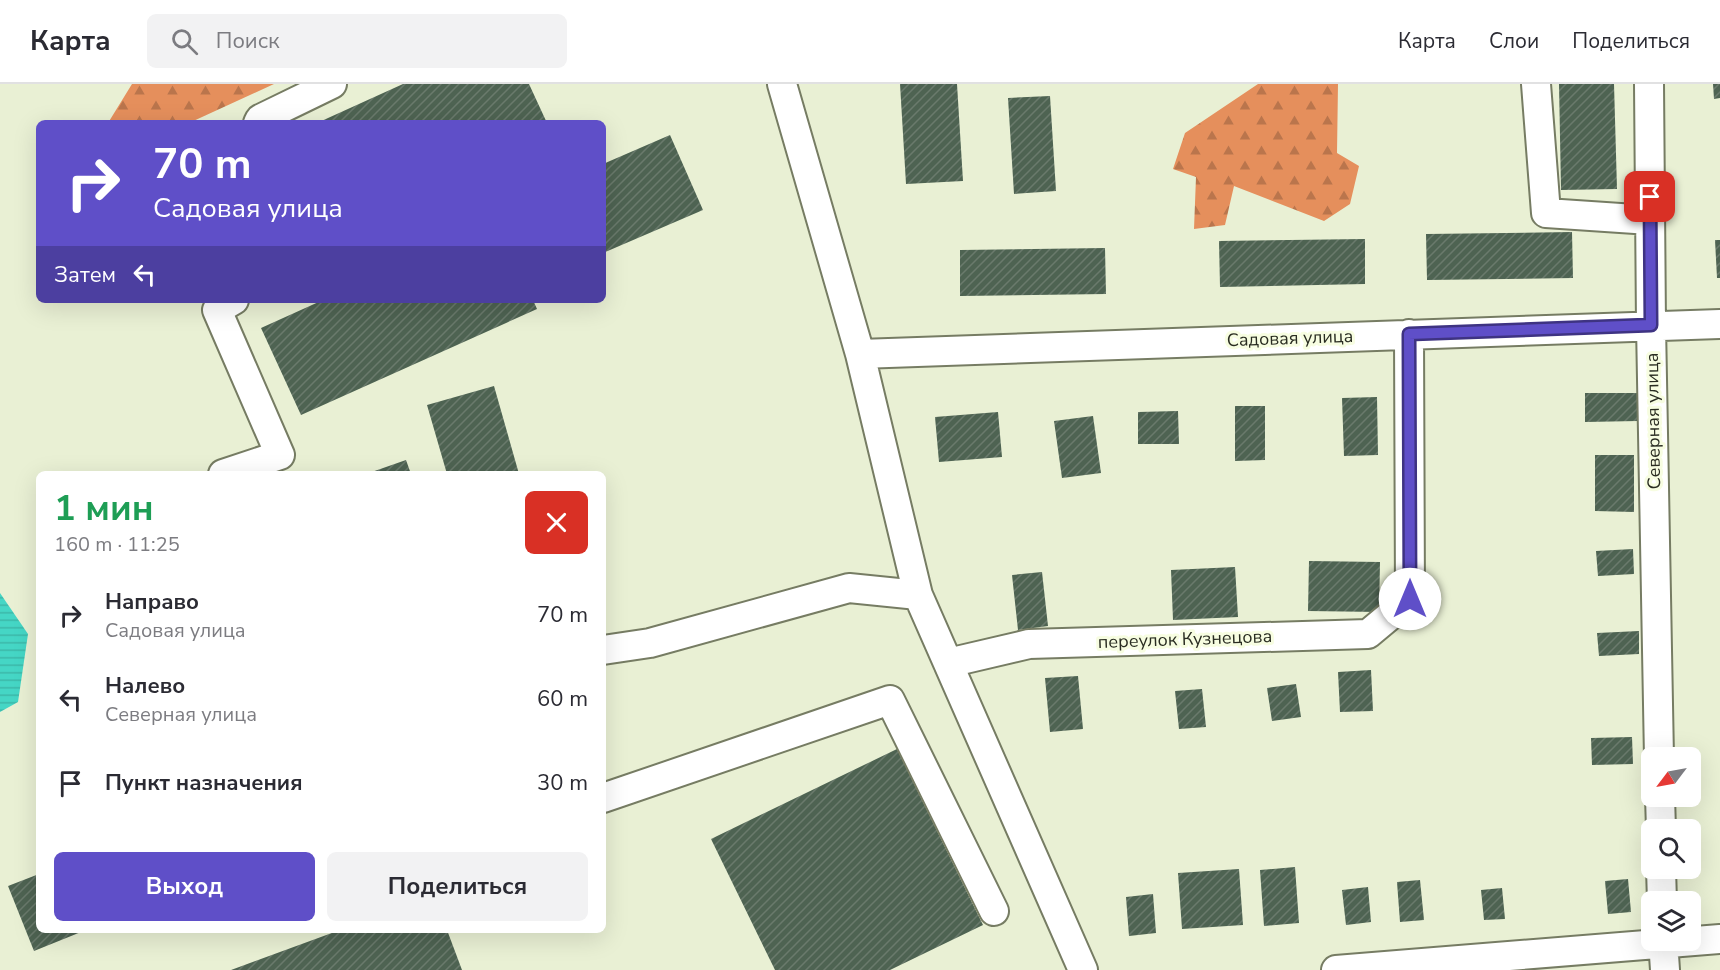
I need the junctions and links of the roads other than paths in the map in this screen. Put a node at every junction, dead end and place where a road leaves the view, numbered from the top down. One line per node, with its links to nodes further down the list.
1 (332, 84): 5 (street)
2 (782, 84): 11 (street)
3 (1536, 84): 6 (street)
4 (1649, 84): 6 (street, Северная улица)
5 (259, 120)
6 (1650, 220): 9 (street, Северная улица)
7 (229, 303): 12 (street)
8 (1720, 324): 9 (street, Садовая улица)
9 (1651, 325): 10 (street, Садовая улица); 16 (street, Северная улица)
10 (1409, 334): 11 (street, Садовая улица); 15 (street, переулок Кузнецова)
11 (860, 354): 13 (street)
12 (232, 471)
13 (918, 595): 14 (street); 15 (street)
14 (606, 650)
15 (948, 663): 22 (street)
16 (1659, 747)
17 (606, 797): 18 (street)
18 (994, 911)
19 (1720, 939): 20 (street)
20 (1701, 943)
21 (1664, 951): 23 (street)
22 (1083, 970)
23 (1336, 970)

